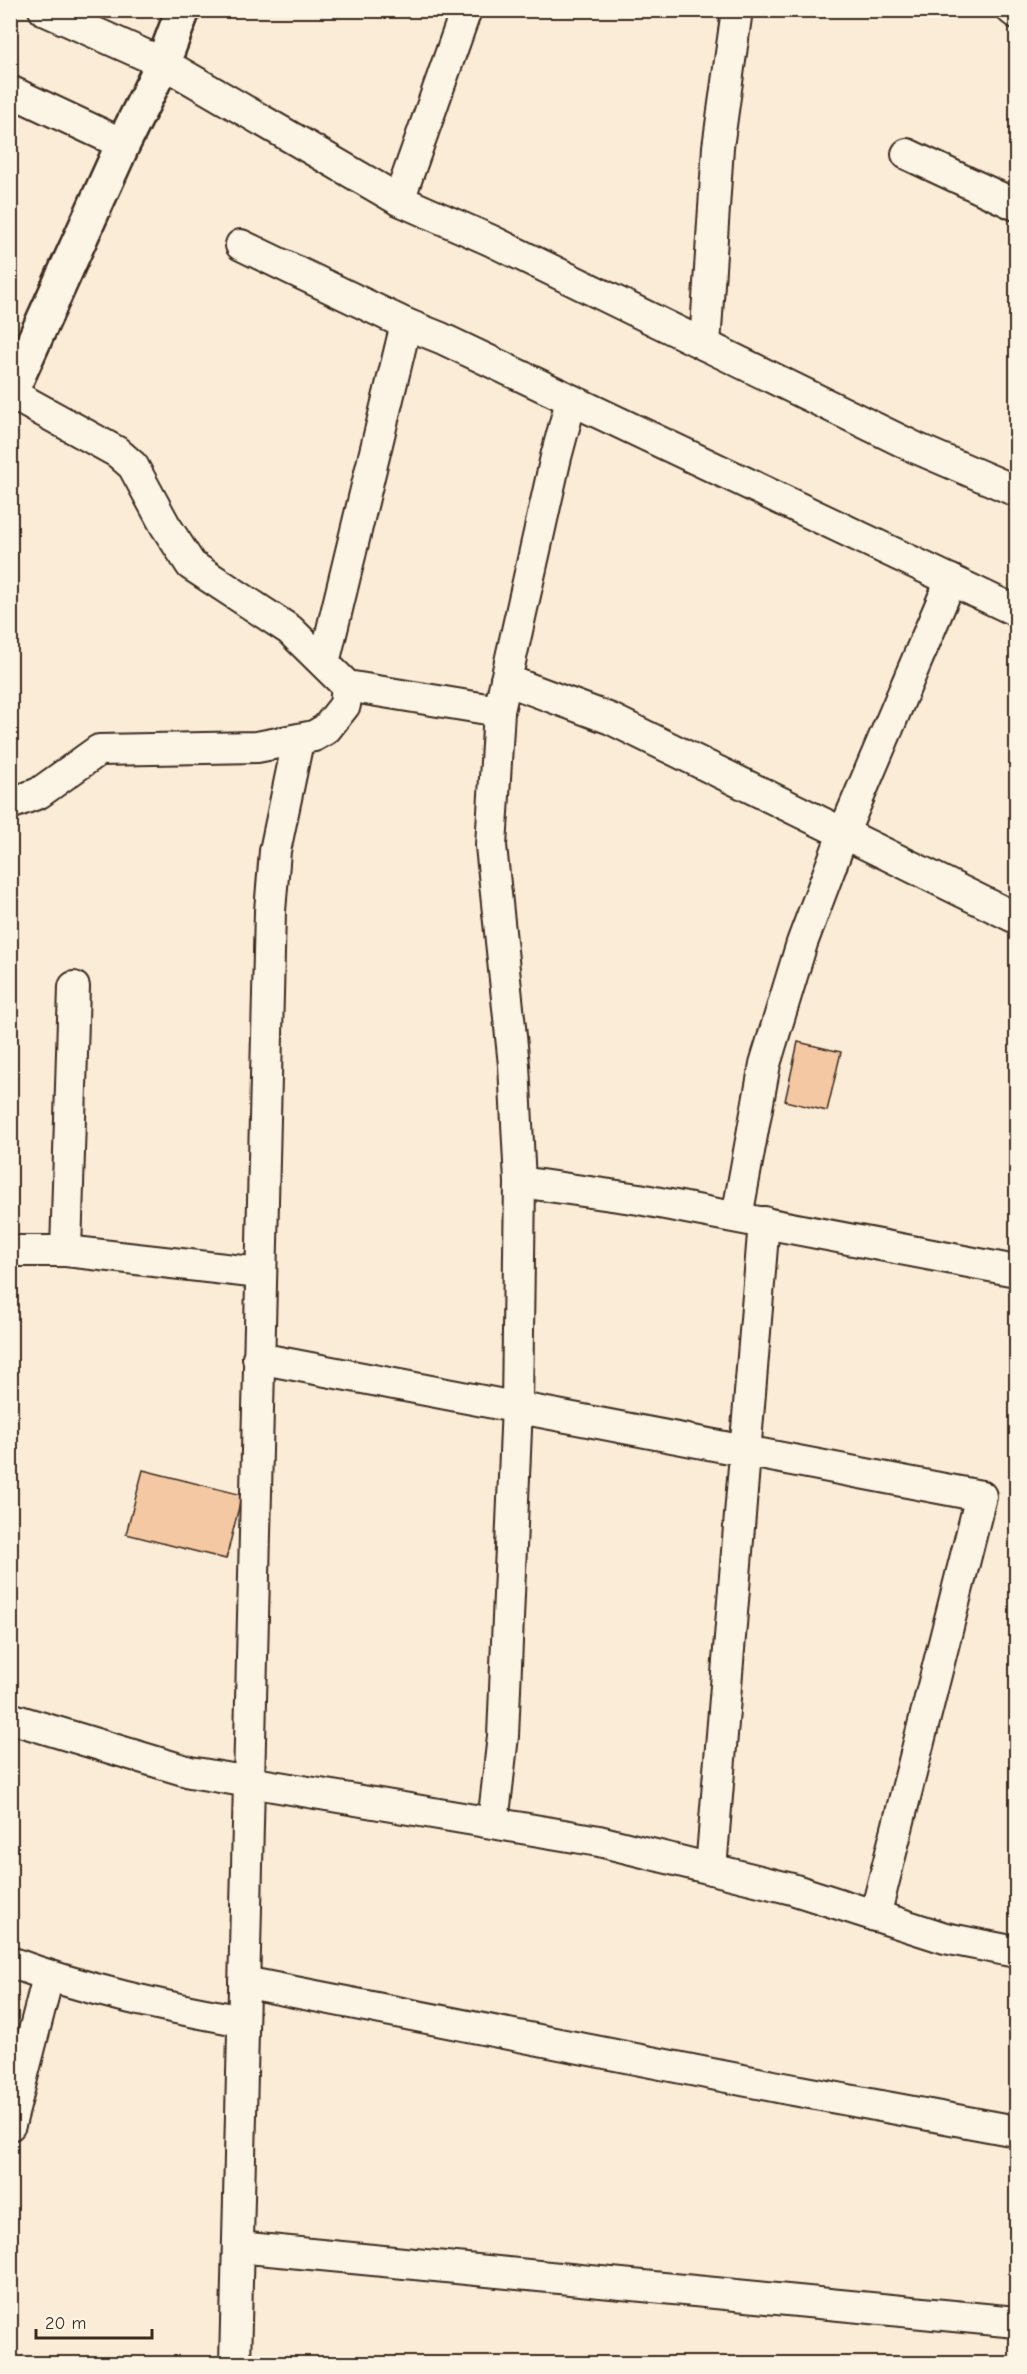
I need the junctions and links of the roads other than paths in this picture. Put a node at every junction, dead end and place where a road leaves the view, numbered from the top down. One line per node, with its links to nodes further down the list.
1 (44, 10): 7 (street)
2 (183, 10): 7 (street)
3 (466, 10): 11 (street)
4 (737, 10): 15 (street)
5 (1012, 10): 6 (street)
6 (1017, 13)
7 (164, 63): 9 (street); 11 (street)
8 (10, 91): 9 (street)
9 (123, 144): 16 (street)
10 (907, 154): 12 (street)
11 (399, 200): 15 (street)
12 (1017, 205)
13 (241, 245): 14 (street)
14 (406, 324): 17 (street); 21 (street)
15 (705, 345): 18 (street)
16 (11, 393): 21 (street)
17 (571, 401): 19 (street); 22 (street)
18 (1017, 491)
19 (951, 580): 20 (street); 27 (street)
20 (1017, 611)
21 (324, 663): 23 (street)
22 (506, 680): 24 (street); 27 (street)
23 (347, 686): 24 (street); 25 (street)
24 (499, 711): 30 (street)
25 (298, 741): 26 (street); 35 (street)
26 (10, 804)
27 (843, 834): 28 (street); 31 (street)
28 (1017, 918)
29 (74, 987): 33 (street)
30 (520, 1182): 31 (street); 37 (street)
31 (751, 1220): 34 (street); 38 (street)
32 (10, 1251): 33 (street)
33 (66, 1251): 35 (street)
34 (1017, 1270)
35 (260, 1273): 36 (street)
36 (258, 1358): 37 (street); 40 (street)
37 (517, 1406): 38 (street); 41 (street)
38 (746, 1450): 42 (street); 43 (street)
39 (10, 1718): 40 (street)
40 (249, 1782): 41 (street); 47 (street)
41 (493, 1823): 42 (street)
42 (711, 1869): 43 (street)
43 (875, 1916): 44 (street)
44 (1017, 1952)
45 (10, 1962): 46 (street)
46 (48, 1977): 48 (street); 49 (street)
47 (244, 1982): 48 (street); 50 (street)
48 (243, 2021): 51 (street)
49 (10, 2125)
50 (1017, 2131)
51 (238, 2247): 52 (street); 53 (street)
52 (1017, 2322)
53 (235, 2364)

